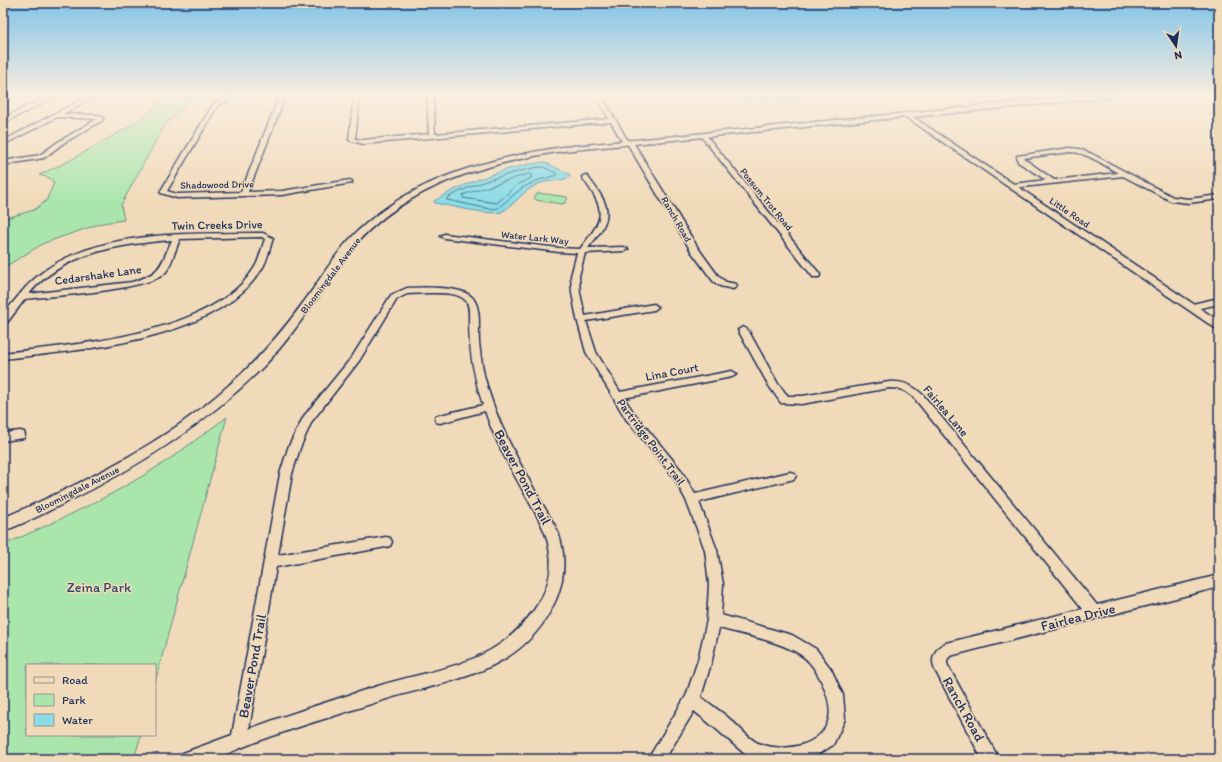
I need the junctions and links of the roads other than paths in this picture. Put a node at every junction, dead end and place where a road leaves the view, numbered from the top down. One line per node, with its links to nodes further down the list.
1 (26, 131): 14 (street)
2 (83, 131): 15 (street)
3 (200, 131): 21 (street, Shadowood Drive)
4 (269, 131): 21 (street)
5 (353, 131): 12 (street)
6 (432, 131): 12 (street)
7 (494, 131): 12 (street)
8 (620, 131): 13 (street, Ranch Road)
9 (750, 131): 11 (street, Bloomingdale Avenue)
10 (930, 131): 20 (street, Little Road)
11 (702, 135): 13 (street, Bloomingdale Avenue); 27 (street, Possum Trot Road)
12 (432, 136)
13 (628, 142): 28 (street, Ranch Road); 46 (street, Bloomingdale Avenue)
14 (3, 143)
15 (3, 163)
16 (1123, 174): 19 (street); 19 (street); 22 (street)
17 (585, 177): 26 (street, Partridge Point Trail)
18 (350, 182): 21 (street, Shadowood Drive)
19 (1053, 182): 20 (street)
20 (1013, 186): 31 (street, Little Road)
21 (244, 194)
22 (1219, 197)
23 (444, 236): 26 (street, Water Lark Way)
24 (177, 238): 29 (street, Twin Creeks Drive); 29 (street, Cedarshake Lane); 37 (street, Twin Creeks Drive)
25 (624, 249): 26 (street, Water Lark Way)
26 (582, 251): 33 (street, Partridge Point Trail)
27 (816, 275)
28 (733, 286)
29 (22, 297): 34 (street, Twin Creeks Drive)
30 (1219, 302): 31 (street)
31 (1191, 307): 35 (street, Little Road)
32 (654, 308): 33 (street)
33 (581, 319): 39 (street, Partridge Point Trail)
34 (3, 322)
35 (1219, 326)
36 (743, 330): 50 (street, Fairlea Lane)
37 (3, 356)
38 (732, 374): 39 (street, Lina Court)
39 (616, 396): 45 (street, Partridge Point Trail)
40 (488, 407): 41 (street); 48 (street, Beaver Pond Trail); 54 (street, Beaver Pond Trail)
41 (440, 419)
42 (20, 435): 43 (street)
43 (3, 437)
44 (790, 476): 45 (street)
45 (692, 499): 51 (street, Partridge Point Trail)
46 (3, 525)
47 (386, 542): 48 (street)
48 (270, 562): 54 (street, Beaver Pond Trail)
49 (1219, 581): 50 (street, Fairlea Drive)
50 (1094, 613): 52 (street, Fairlea Drive)
51 (714, 620): 53 (street, Partridge Point Trail); 53 (street)
52 (940, 658): 57 (street, Ranch Road)
53 (692, 700): 56 (street, Partridge Point Trail)
54 (239, 740): 55 (street, Beaver Pond Trail)
55 (189, 759)
56 (656, 759)
57 (992, 759)

